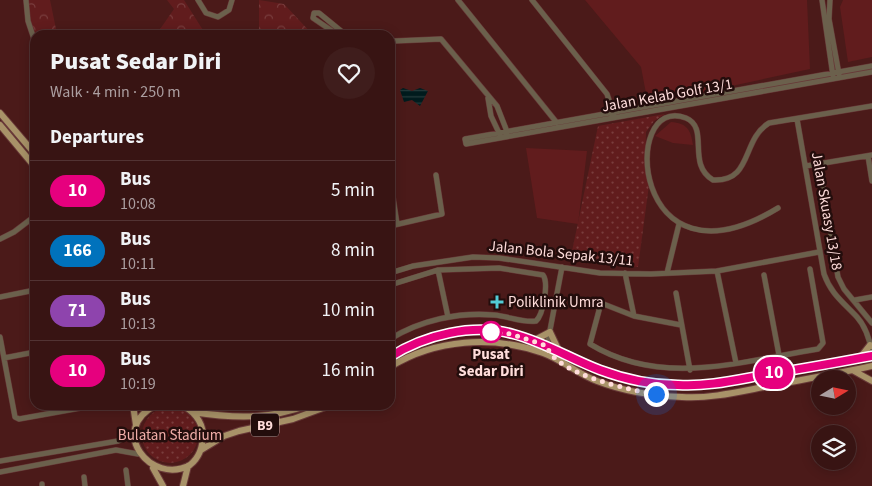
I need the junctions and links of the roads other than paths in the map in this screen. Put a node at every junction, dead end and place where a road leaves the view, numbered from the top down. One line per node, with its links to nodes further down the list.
1 (26, 0): 8 (street)
2 (198, 0): 3 (street)
3 (232, 0)
4 (458, 0): 20 (street)
5 (532, 0): 18 (street)
6 (822, 0): 14 (street)
7 (830, 0): 14 (street)
8 (31, 30)
9 (331, 30): 10 (street)
10 (340, 30)
11 (395, 41): 15 (street)
12 (872, 66): 14 (street)
13 (872, 72): 14 (street)
14 (836, 75): 18 (street, Jalan Kelab Golf 13/1)
15 (488, 98): 22 (street); 23 (street)
16 (872, 106): 19 (street)
17 (0, 113): 25 (main road)
18 (614, 114): 20 (street, Jalan Kelab Golf 13/1)
19 (797, 119): 29 (street, Jalan Skuasy 13/18); 36 (street)
20 (557, 124): 22 (street, Jalan Kelab Golf 13/1)
21 (0, 125): 27 (main road)
22 (508, 134): 23 (street, Jalan Kelab Golf 13/1)
23 (501, 135): 24 (street, Jalan Kelab Golf 13/1)
24 (466, 144)
25 (30, 148)
26 (870, 156): 28 (street); 31 (street)
27 (30, 161)
28 (819, 164): 29 (street); 54 (street)
29 (806, 166): 38 (street, Jalan Skuasy 13/18)
30 (436, 175): 35 (street)
31 (872, 181)
32 (778, 208): 36 (street)
33 (395, 214): 35 (street)
34 (30, 220): 37 (street)
35 (397, 224)
36 (679, 224): 46 (street)
37 (0, 238)
38 (819, 252): 45 (street, Jalan Bola Sepak 13/11); 66 (street, Jalan Skuasy 13/18)
39 (498, 258): 40 (street); 41 (street, Jalan Bola Sepak 13/11); 44 (street, Jalan Bola Sepak 13/11)
40 (499, 268): 43 (street); 56 (street)
41 (562, 268): 47 (street, Jalan Bola Sepak 13/11); 58 (street)
42 (810, 269): 71 (street)
43 (438, 270): 49 (street); 55 (street)
44 (395, 271)
45 (717, 271): 46 (street, Jalan Bola Sepak 13/11); 76 (street)
46 (667, 273): 47 (street, Jalan Bola Sepak 13/11)
47 (625, 274): 57 (street)
48 (764, 275): 71 (street)
49 (395, 283)
50 (30, 291): 52 (street)
51 (676, 293): 60 (street)
52 (0, 297)
53 (872, 297): 54 (street)
54 (855, 300): 59 (street)
55 (448, 316): 56 (street); 63 (street)
56 (540, 316): 58 (street)
57 (634, 316): 60 (street); 79 (street)
58 (553, 318): 61 (street)
59 (872, 323)
60 (681, 325): 79 (street)
61 (550, 332): 64 (main road); 65 (street); 68 (main road)
62 (0, 337): 73 (street)
63 (395, 337)
64 (533, 341): 65 (main road); 70 (main road)
65 (547, 346): 67 (main road); 68 (main road); 74 (main road)
66 (871, 346): 72 (street, Jalan Skuasy 13/18); 75 (main road)
67 (535, 351): 74 (main road); 77 (main road)
68 (560, 352): 75 (main road)
69 (30, 353): 73 (street)
70 (395, 354)
71 (779, 355): 76 (street)
72 (872, 355): 75 (main road)
73 (4, 358): 84 (street)
74 (553, 358): 82 (main road)
75 (859, 359)
76 (736, 363): 79 (street)
77 (395, 364)
78 (872, 366): 80 (main road)
79 (690, 370)
80 (852, 370)
81 (856, 372): 83 (main road)
82 (811, 378)
83 (872, 381)
84 (69, 410)
85 (134, 410): 91 (main road)
86 (149, 410): 91 (main road)
87 (189, 410): 90 (main road, B9)
88 (290, 410): 90 (main road, B9)
89 (317, 410): 93 (main road, B9)
90 (192, 412): 93 (main road)
91 (136, 425): 92 (main road)
92 (134, 433): 94 (main road); 95 (street)
93 (201, 450): 96 (main road, B9)
94 (138, 454): 97 (main road); 99 (street)
95 (0, 461)
96 (188, 466): 97 (main road); 104 (main road, B9)
97 (153, 468): 103 (main road)
98 (126, 470): 102 (street)
99 (0, 472)
100 (84, 477): 101 (street)
101 (85, 486)
102 (128, 486)
103 (163, 486)
104 (183, 486)

